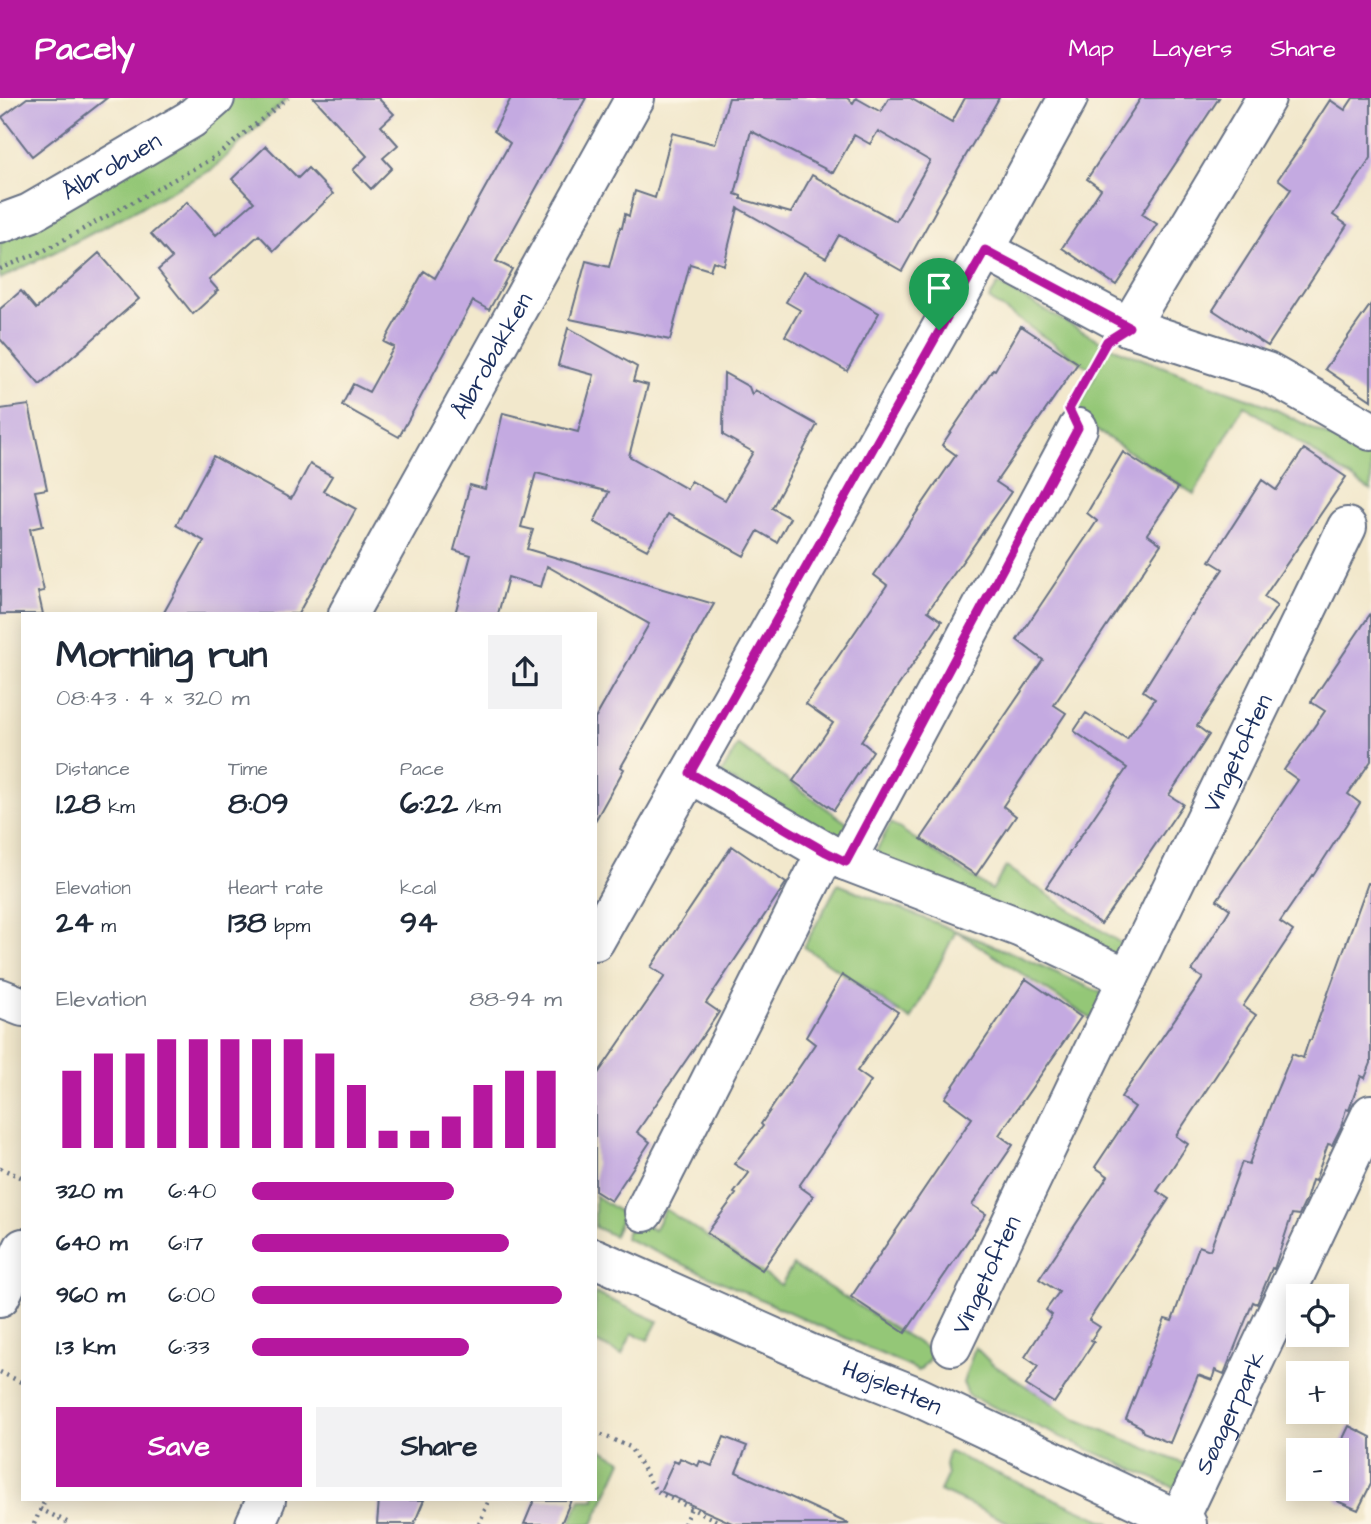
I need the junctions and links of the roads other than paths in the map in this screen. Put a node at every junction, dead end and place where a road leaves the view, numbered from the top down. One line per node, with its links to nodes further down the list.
1 (215, 98): 5 (street, Ålbrobuen)
2 (635, 98): 11 (street, Ålbrobakken)
3 (1068, 98): 6 (street)
4 (1266, 98): 7 (street)
5 (0, 224)
6 (985, 250): 7 (street); 12 (street)
7 (1129, 327): 9 (street)
8 (1078, 428): 13 (street)
9 (1371, 431)
10 (1347, 527): 15 (street, Vingetoften)
11 (349, 612)
12 (690, 773): 13 (street); 14 (street)
13 (836, 857): 15 (street); 19 (street)
14 (597, 938)
15 (1128, 978): 23 (street, Vingetoften)
16 (0, 998): 17 (street)
17 (21, 1006)
18 (1371, 1114): 25 (street, Søagerpark)
19 (644, 1212)
20 (21, 1252): 22 (street)
21 (597, 1259): 25 (street, Højsletten)
22 (0, 1297)
23 (952, 1346)
24 (266, 1501): 26 (street)
25 (1183, 1522)
26 (255, 1524)

